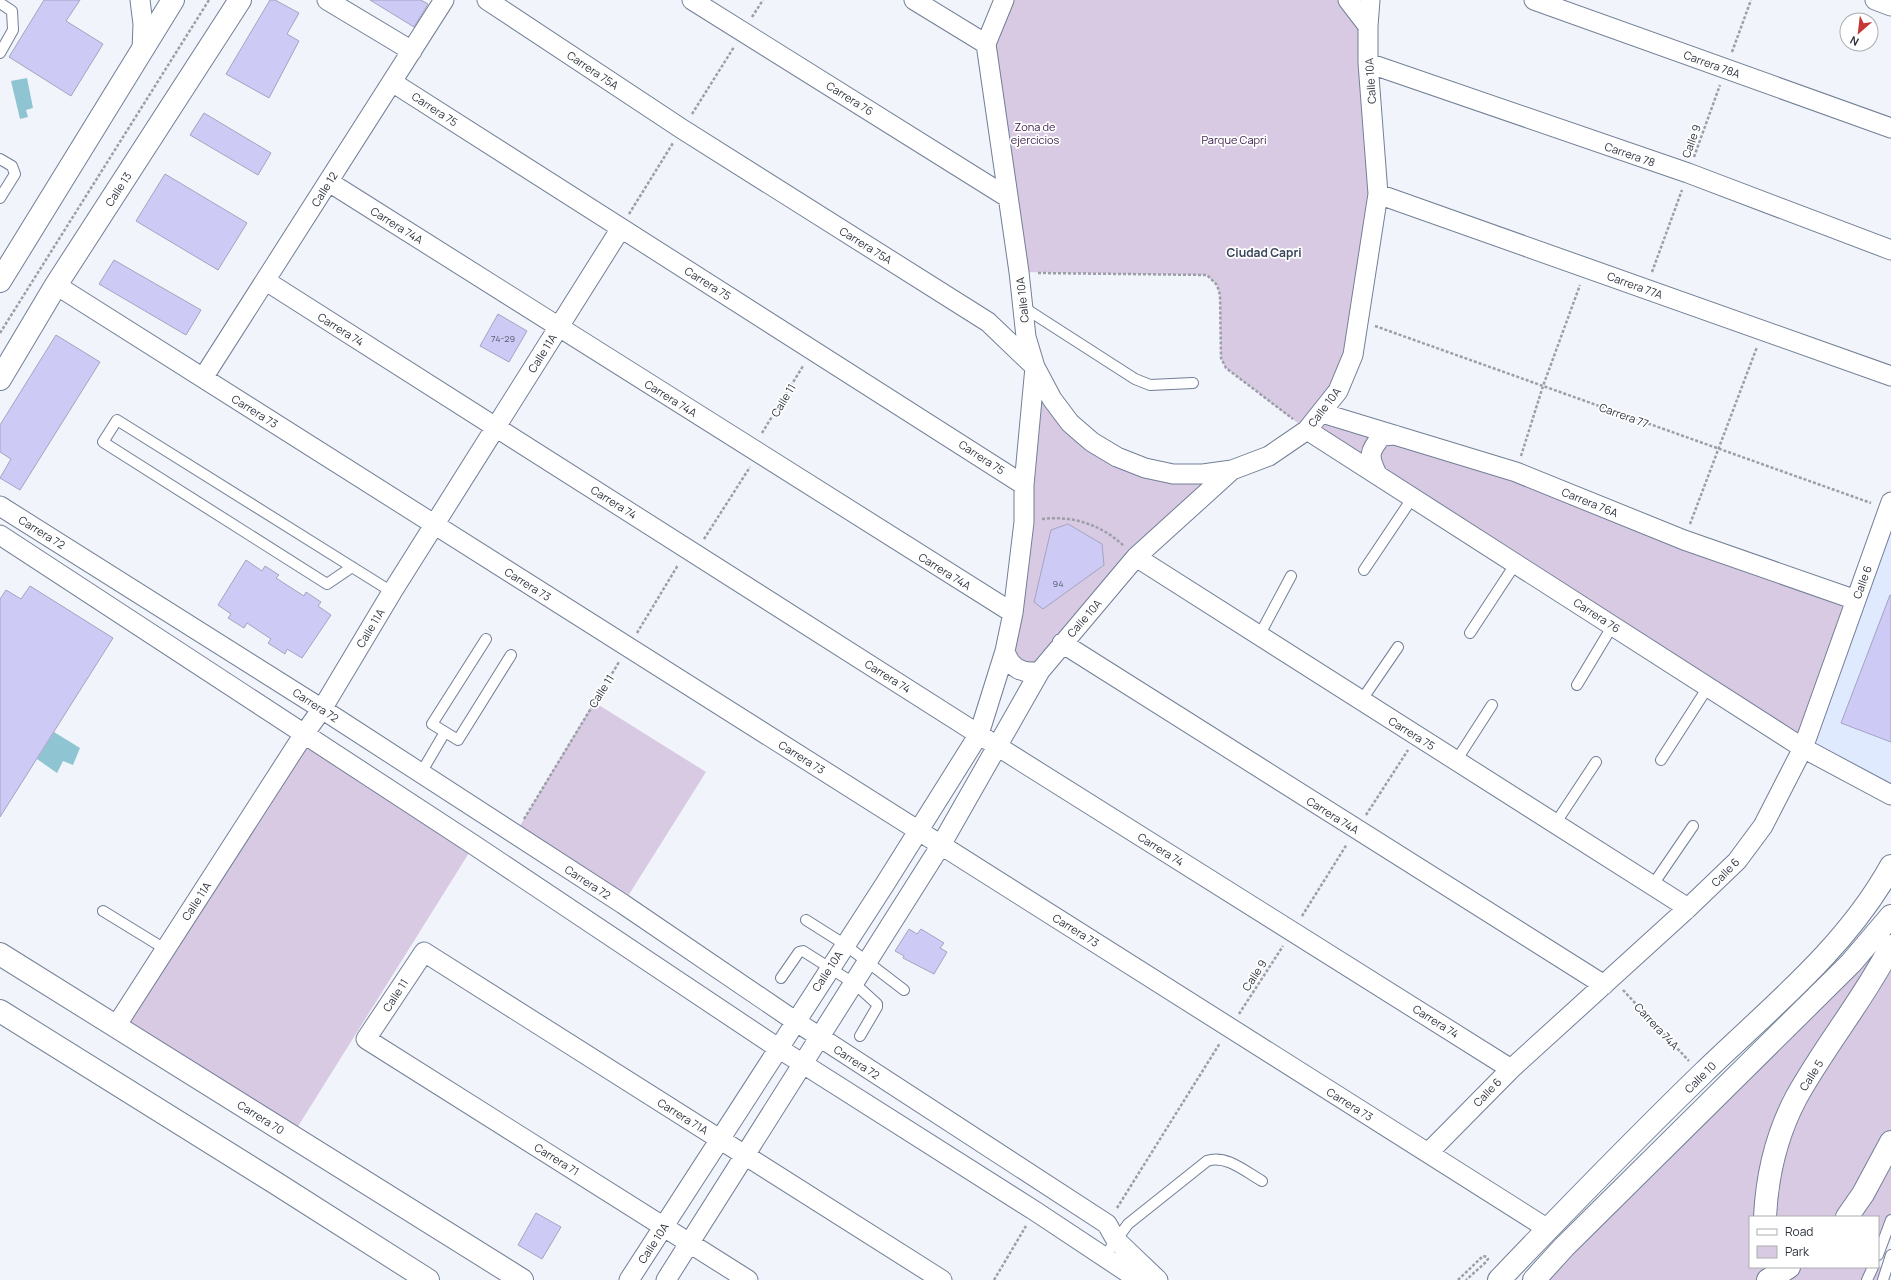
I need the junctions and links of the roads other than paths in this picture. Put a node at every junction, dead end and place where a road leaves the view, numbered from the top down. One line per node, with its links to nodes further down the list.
1 (140, 0): 19 (street)
2 (173, 0): 19 (main road)
3 (240, 0): 33 (main road, Calle 13)
4 (327, 0): 18 (street)
5 (444, 0): 18 (street, Calle 12)
6 (487, 0): 36 (street, Carrera 75A)
7 (692, 0): 27 (street, Carrera 76)
8 (914, 0): 17 (street)
9 (1004, 0): 17 (street)
10 (1348, 0): 16 (street)
11 (1370, 0): 16 (street, Calle 10A)
12 (1534, 0): 23 (street, Carrera 78A)
13 (1875, 0): 15 (street)
14 (0, 3): 20 (lane)
15 (1891, 6)
16 (1368, 26): 21 (street, Calle 10A)
17 (986, 44): 27 (street, Calle 10A)
18 (412, 50): 22 (street, Calle 12)
19 (142, 51): 32 (main road)
20 (0, 53)
21 (1368, 63): 26 (street, Calle 10A); 30 (street, Carrera 78)
22 (392, 82): 25 (street, Calle 12); 29 (street, Carrera 75)
23 (1891, 128)
24 (0, 159): 28 (lane)
25 (329, 182): 31 (street, Calle 12); 35 (street, Carrera 74A)
26 (1378, 194): 37 (street, Carrera 77A); 41 (street, Calle 10A)
27 (1007, 197): 34 (street, Calle 10A)
28 (0, 198)
29 (621, 228): 35 (street, Calle 11A); 47 (street, Carrera 75)
30 (1891, 250)
31 (266, 281): 38 (street, Calle 12); 42 (street, Carrera 74)
32 (0, 282)
33 (56, 285): 38 (street, Carrera 73); 39 (main road, Calle 13)
34 (1023, 307): 36 (street, Calle 10A); 40 (lane)
35 (558, 327): 42 (street, Calle 11A); 60 (street, Carrera 74A)
36 (1035, 367): 45 (street, Carrera 75A); 47 (street, Calle 10A)
37 (1891, 376)
38 (203, 378): 51 (street, Carrera 73)
39 (0, 379)
40 (1193, 383)
41 (1322, 413): 43 (street, Calle 10A); 44 (street, Carrera 76A)
42 (496, 427): 51 (street, Calle 11A); 77 (street, Carrera 74)
43 (1307, 430): 45 (street, Calle 10A); 46 (street, Carrera 76)
44 (1395, 435): 46 (street); 59 (street, Carrera 76A)
45 (1232, 470): 53 (street, Calle 10A)
46 (1377, 474): 48 (street, Carrera 76)
47 (1024, 485): 60 (street, Calle 10A)
48 (1413, 497): 54 (street, Carrera 76); 56 (lane)
49 (0, 506): 74 (street, Carrera 72)
50 (1890, 507): 59 (street, Calle 6)
51 (435, 525): 58 (street, Calle 11A); 87 (street, Carrera 73)
52 (0, 535): 76 (street)
53 (1136, 557): 63 (street, Carrera 75); 65 (street, Calle 10A)
54 (1516, 563): 61 (street, Carrera 76); 62 (lane)
55 (352, 567): 55 (lane); 58 (lane)
56 (1364, 570)
57 (1291, 576): 63 (lane)
58 (384, 588): 74 (street, Calle 11A)
59 (1856, 600): 79 (street, Calle 6)
60 (1013, 613): 67 (street, Calle 10A)
61 (1613, 626): 70 (lane); 71 (street, Carrera 76)
62 (1470, 633)
63 (1259, 636): 72 (street, Carrera 75)
64 (486, 640): 75 (lane)
65 (1062, 643): 69 (street, Calle 10A); 103 (street, Carrera 74A)
66 (1398, 647): 72 (lane)
67 (1004, 651): 69 (street); 77 (street, Calle 10A)
68 (511, 655): 75 (lane)
69 (1040, 671): 78 (street, Calle 10A)
70 (1577, 685)
71 (1708, 687): 79 (street, Carrera 76); 80 (lane)
72 (1361, 701): 81 (street, Carrera 75)
73 (1492, 705): 81 (lane)
74 (322, 708): 76 (street, Calle 11A); 83 (street, Carrera 72)
75 (445, 732): 83 (lane)
76 (304, 734): 97 (street, Calle 11A); 112 (street)
77 (979, 734): 78 (street, Carrera 74); 87 (street, Calle 10A)
78 (997, 746): 88 (street, Calle 10A); 114 (street, Carrera 74)
79 (1803, 748): 84 (street, Carrera 76); 91 (street, Calle 6)
80 (1661, 760)
81 (1456, 761): 85 (street, Carrera 75)
82 (1596, 762): 85 (lane)
83 (421, 773): 107 (street, Carrera 72)
84 (1891, 795)
85 (1555, 824): 90 (street, Carrera 75)
86 (1693, 826): 90 (lane)
87 (918, 831): 88 (street, Carrera 73); 95 (street, Calle 10A)
88 (941, 845): 100 (street, Calle 10A); 117 (street, Carrera 73)
89 (1891, 866): 124 (main road, Calle 10)
90 (1652, 886): 91 (street, Carrera 75)
91 (1688, 908): 103 (street, Calle 6)
92 (103, 911): 97 (lane)
93 (1891, 916): 127 (main road)
94 (806, 920): 95 (lane)
95 (844, 944): 100 (lane); 101 (street, Calle 10A)
96 (1891, 946): 120 (main road, Calle 5)
97 (165, 949): 108 (street, Calle 11A)
98 (424, 952): 111 (street, Calle 11); 115 (street, Carrera 71A)
99 (0, 954): 108 (main road, Carrera 70)
100 (868, 963): 104 (street, Calle 10A); 105 (lane)
101 (830, 967): 102 (lane); 104 (lane); 107 (street, Calle 10A)
102 (782, 978)
103 (1608, 982): 114 (street, Calle 6)
104 (855, 984): 109 (lane); 110 (street, Calle 10A)
105 (904, 990)
106 (0, 1011): 134 (main road)
107 (795, 1021): 110 (street, Carrera 72); 112 (street, Calle 10A)
108 (116, 1026): 135 (main road, Carrera 70)
109 (860, 1036)
110 (820, 1038): 113 (street, Calle 10A); 125 (street, Carrera 72)
111 (366, 1039): 123 (street, Carrera 71)
112 (778, 1048): 113 (street); 115 (street, Calle 10A)
113 (803, 1065): 118 (street, Calle 10A); 130 (street)
114 (1511, 1068): 117 (street, Calle 6)
115 (720, 1139): 118 (street, Carrera 71A); 123 (street, Calle 10A)
116 (1891, 1142): 121 (main road)
117 (1428, 1153): 124 (street, Carrera 73)
118 (745, 1155): 126 (street, Calle 10A); 139 (street, Carrera 71A)
119 (1262, 1181): 125 (lane)
120 (1764, 1216)
121 (1847, 1216)
122 (1891, 1220): 128 (lane)
123 (663, 1227): 126 (street, Carrera 71); 136 (street, Calle 10A)
124 (1548, 1229): 142 (main road, Calle 10)
125 (1111, 1232): 130 (lane); 141 (street, Carrera 72)
126 (689, 1243): 137 (street, Calle 10A); 138 (street, Carrera 71)
127 (1564, 1247): 143 (main road); 144 (main road)
128 (1879, 1252)
129 (1891, 1256): 148 (lane)
130 (1104, 1257): 140 (street)
131 (1762, 1268): 145 (main road)
132 (1787, 1268): 146 (main road)
133 (1873, 1268): 147 (lane)
134 (428, 1280)
135 (522, 1280)
136 (629, 1280)
137 (666, 1280)
138 (748, 1280)
139 (942, 1280)
140 (1139, 1280)
141 (1158, 1280)
142 (1499, 1280)
143 (1534, 1280)
144 (1541, 1280)
145 (1761, 1280)
146 (1768, 1280)
147 (1867, 1280)
148 (1883, 1280)

